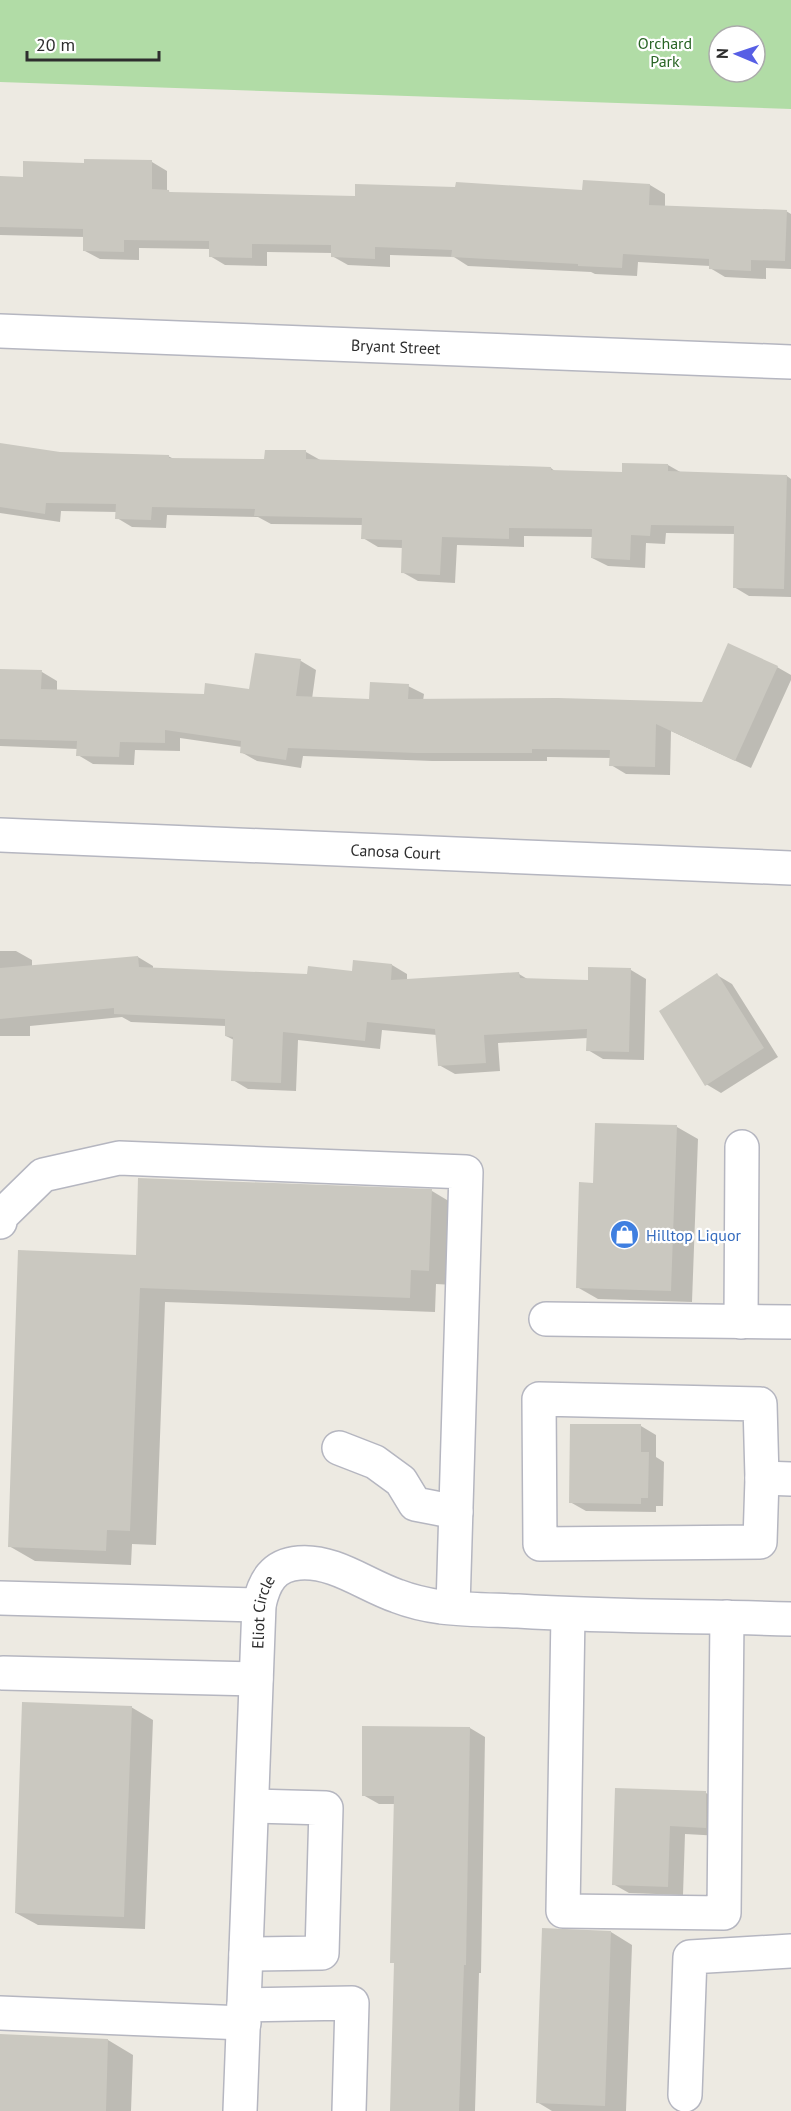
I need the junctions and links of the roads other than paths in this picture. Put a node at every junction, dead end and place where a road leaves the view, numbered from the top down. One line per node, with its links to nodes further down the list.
1 (0, 331): 2 (street, Bryant Street)
2 (791, 362)
3 (0, 834): 4 (street, Canosa Court)
4 (791, 868)
5 (742, 1147): 8 (street)
6 (0, 1222): 12 (street)
7 (546, 1319): 8 (street)
8 (741, 1322): 9 (street)
9 (791, 1322)
10 (339, 1448): 12 (street)
11 (777, 1478): 11 (street)
12 (456, 1512): 15 (street)
13 (0, 1598): 14 (street)
14 (259, 1605): 15 (street, Eliot Circle); 20 (street, Eliot Circle)
15 (453, 1607): 16 (street, Eliot Circle)
16 (568, 1614): 17 (street, Eliot Circle); 17 (street)
17 (727, 1617): 18 (street, Eliot Circle)
18 (791, 1619)
19 (3, 1673): 20 (street)
20 (256, 1679): 21 (street, Eliot Circle)
21 (252, 1806): 23 (street, Eliot Circle); 23 (street)
22 (791, 1951): 26 (street)
23 (246, 1954): 25 (street, Eliot Circle)
24 (0, 2013): 25 (street)
25 (244, 2014): 27 (street, Eliot Circle); 28 (street)
26 (685, 2095)
27 (240, 2111)
28 (349, 2111)

